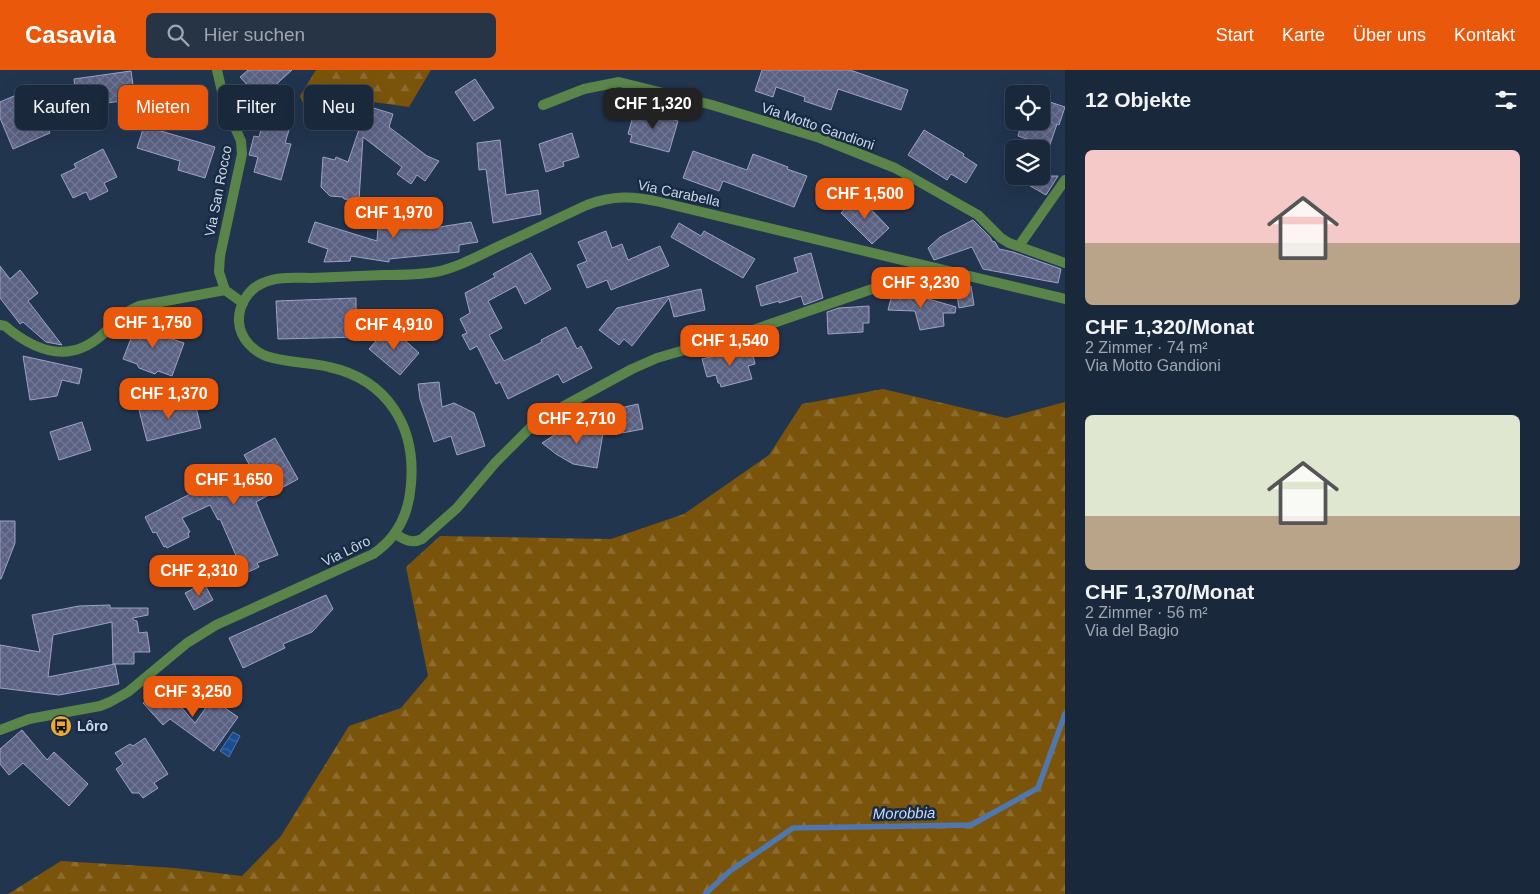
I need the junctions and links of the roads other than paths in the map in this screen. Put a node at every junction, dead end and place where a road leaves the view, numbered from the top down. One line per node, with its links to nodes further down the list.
1 (217, 70): 7 (street, Via San Rocco)
2 (543, 105): 4 (street, Via Motto Gandioni)
3 (1065, 180): 4 (street)
4 (1019, 246): 5 (street, Via Motto Gandioni)
5 (1065, 263)
6 (930, 267): 8 (street, Via Carabella); 9 (street, Via Carabella); 11 (street)
7 (225, 290): 9 (street); 10 (street)
8 (1065, 299)
9 (243, 302): 11 (street, Via Lôro)
10 (0, 325)
11 (395, 534): 12 (street, Via Lôro)
12 (0, 730)

